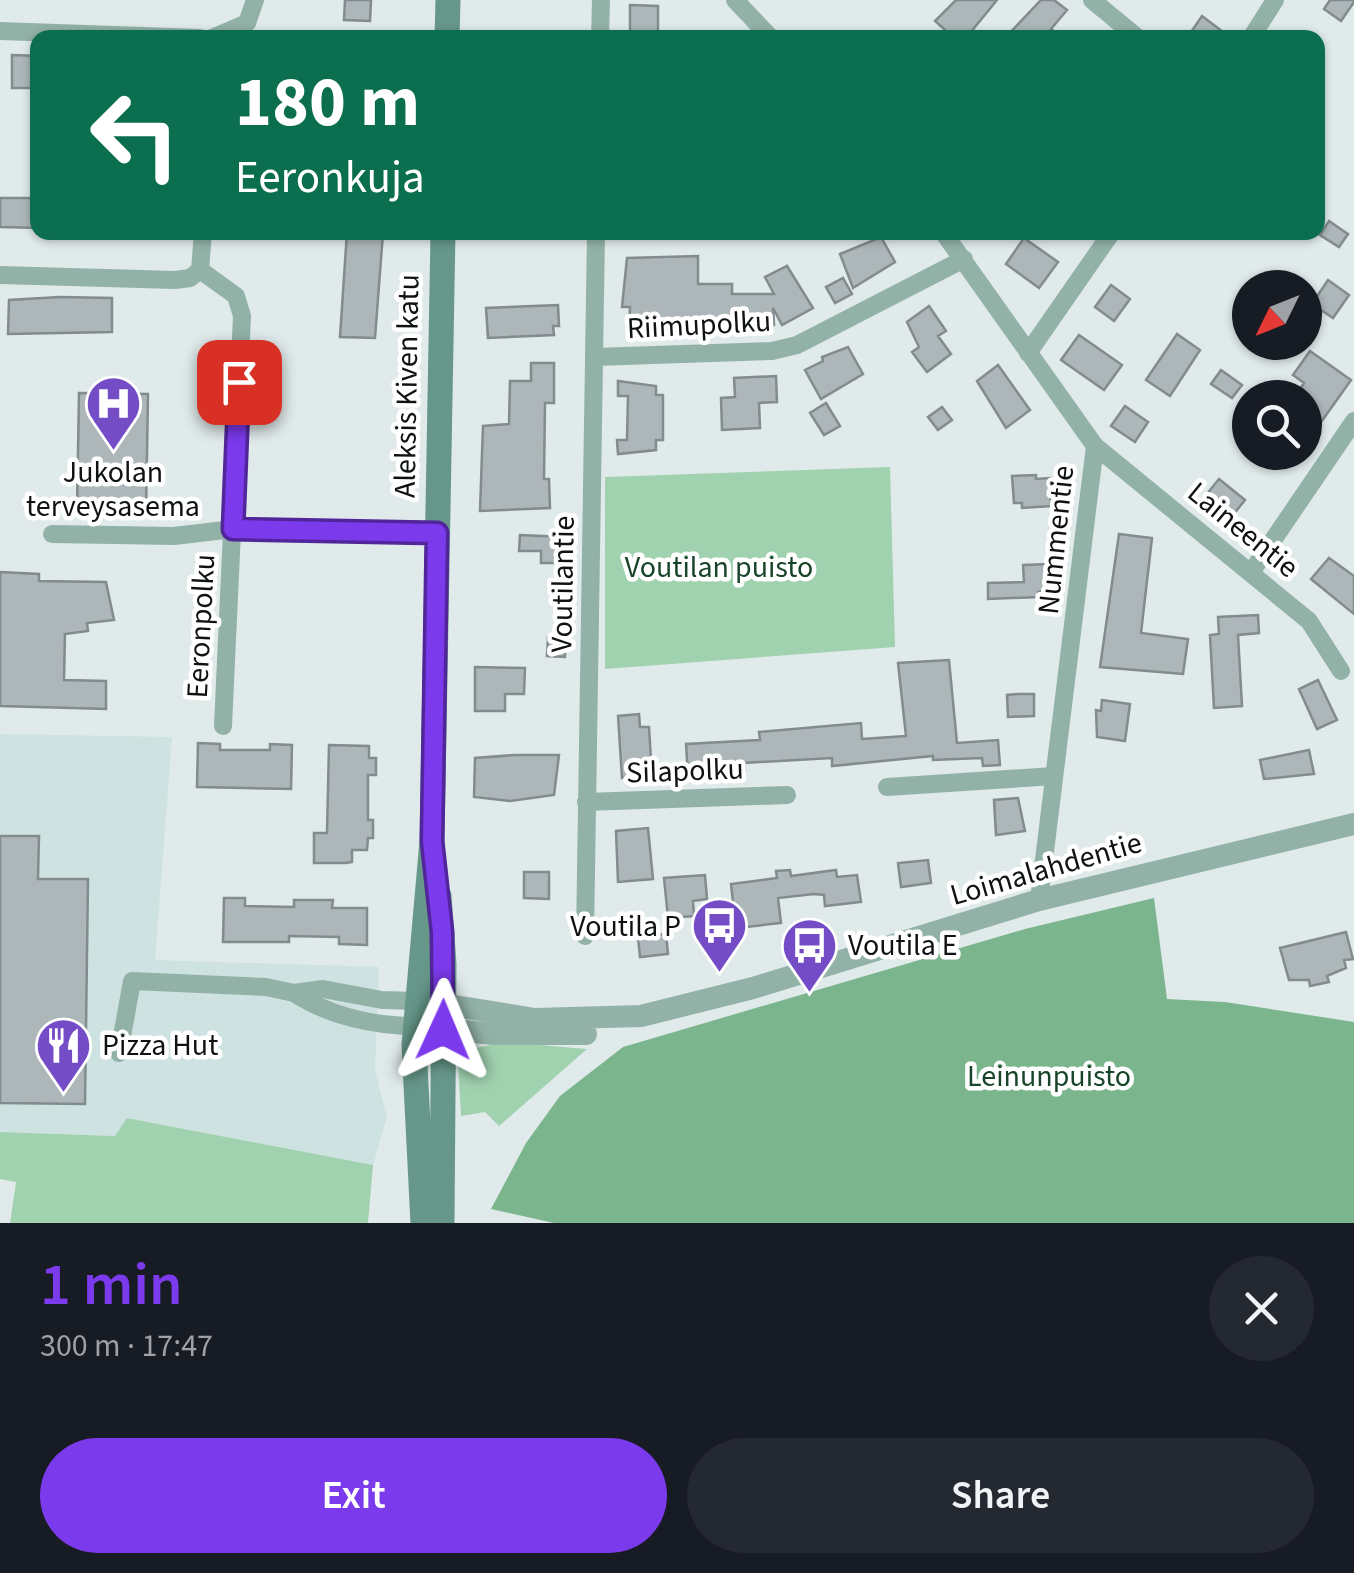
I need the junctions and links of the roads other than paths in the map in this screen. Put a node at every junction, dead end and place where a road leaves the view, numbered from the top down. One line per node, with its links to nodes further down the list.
1 (255, 0): 8 (street)
2 (448, 0): 9 (main road)
3 (601, 0): 10 (street)
4 (735, 0): 11 (street)
5 (1092, 0): 12 (street)
6 (1275, 0): 13 (street)
7 (0, 30): 14 (street)
8 (231, 30)
9 (447, 30)
10 (600, 30)
11 (763, 30)
12 (1128, 30)
13 (1257, 30)
14 (30, 31)
15 (202, 240): 21 (street)
16 (443, 240): 28 (main road, Aleksis Kiven katu)
17 (596, 240): 24 (street, Voutilantie)
18 (950, 240): 20 (street, Nummentie)
19 (1106, 240): 23 (street)
20 (964, 258): 23 (street, Nummentie); 24 (street, Riimupolku)
21 (200, 270): 22 (street); 27 (street, Eeronpolku)
22 (0, 275)
23 (1028, 353): 26 (street, Nummentie)
24 (595, 357): 36 (street, Voutilantie)
25 (1354, 422): 30 (street)
26 (1094, 446): 30 (street, Laineentie); 33 (street, Nummentie)
27 (233, 529): 28 (street); 29 (street); 32 (street, Eeronpolku)
28 (437, 533): 38 (main road, Aleksis Kiven katu)
29 (52, 534)
30 (1252, 571): 31 (street, Laineentie)
31 (1341, 671)
32 (223, 726)
33 (1054, 776): 34 (street); 39 (street, Nummentie)
34 (887, 787)
35 (787, 795): 36 (street, Silapolku)
36 (586, 802): 40 (street, Voutilantie)
37 (1354, 824): 39 (street, Loimalahdentie)
38 (432, 841): 41 (main road, Aleksis Kiven katu); 42 (main road, Aleksis Kiven katu)
39 (1039, 900): 42 (street, Loimalahdentie)
40 (586, 936)
41 (416, 1014): 42 (street, Loimalahdentie); 43 (street); 44 (main road, Aleksis Kiven katu)
42 (444, 1017): 45 (main road, Aleksis Kiven katu)
43 (119, 1053)
44 (423, 1223)
45 (442, 1223)

